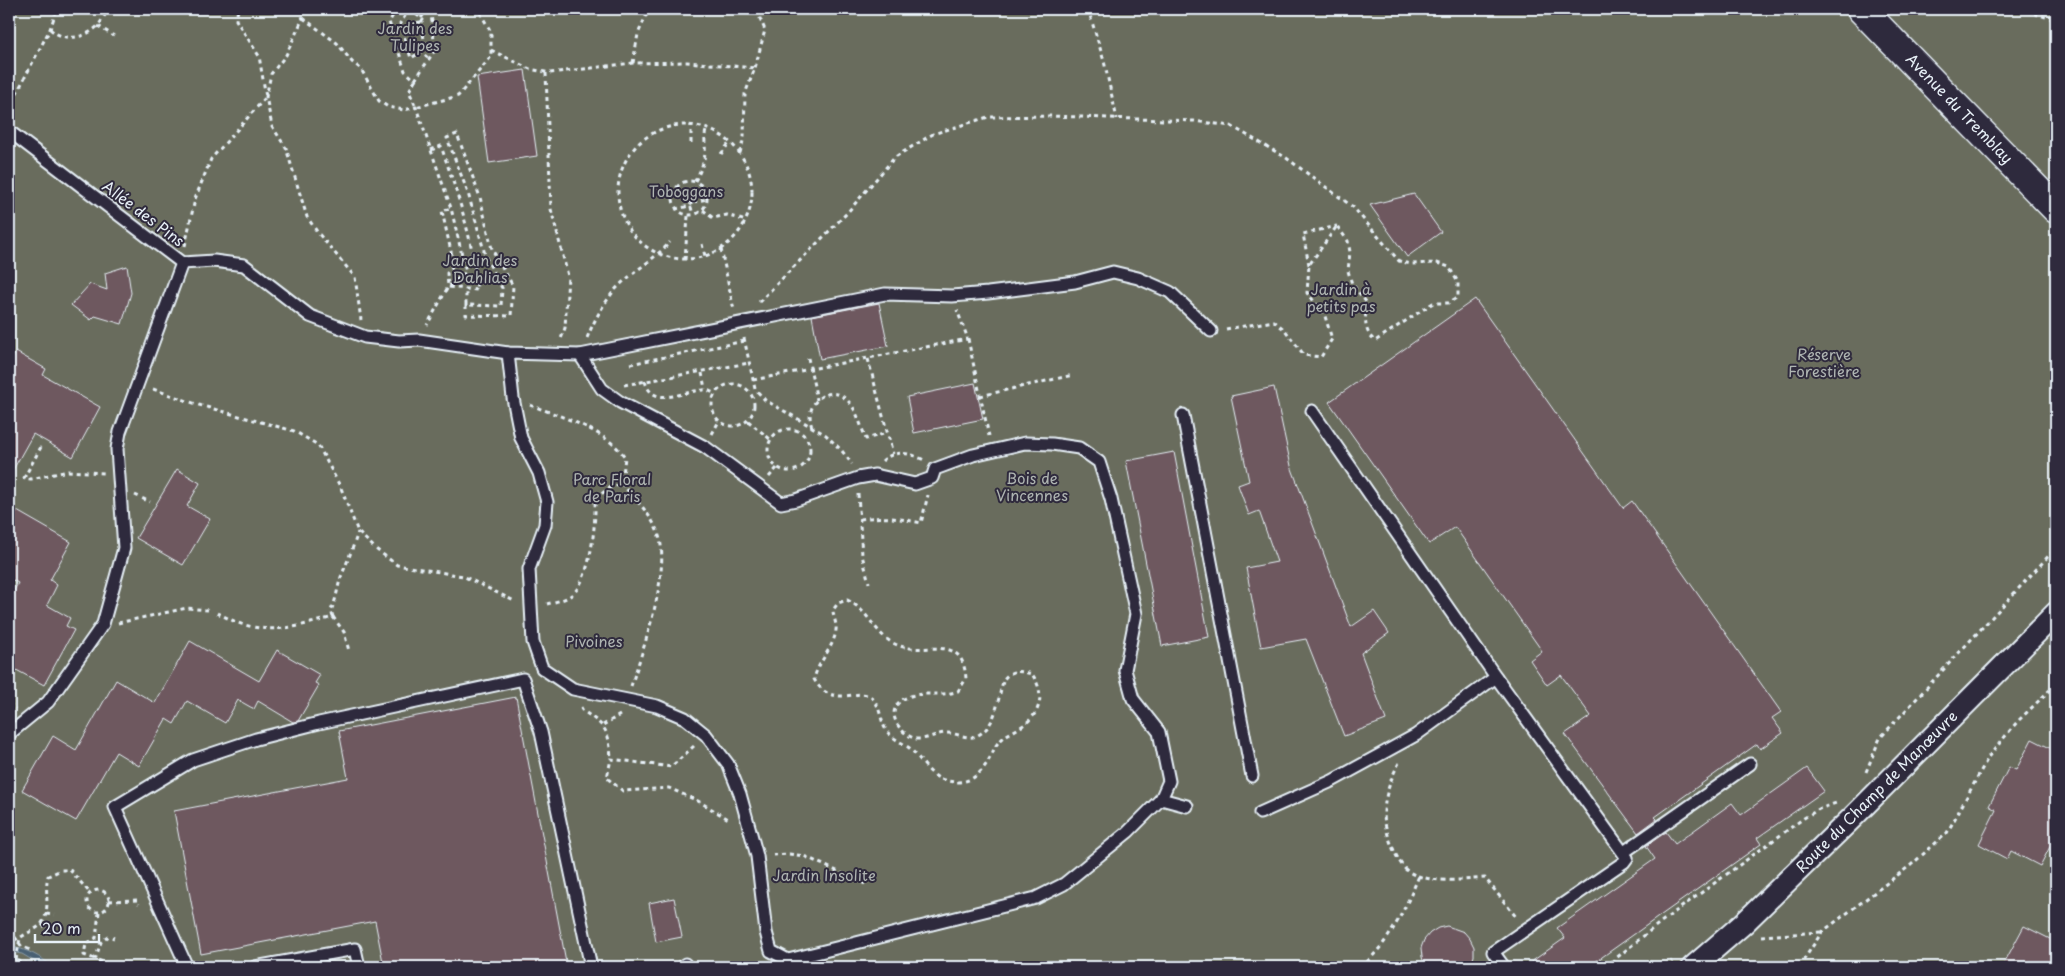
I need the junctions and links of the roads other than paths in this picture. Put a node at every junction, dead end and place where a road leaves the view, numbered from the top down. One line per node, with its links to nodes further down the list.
1 (1861, 9): 3 (main road, Avenue du Tremblay)
2 (9, 131): 4 (lane, Allée des Pins)
3 (2056, 209)
4 (182, 263): 6 (lane, Allée des Pins); 12 (lane)
5 (1211, 331): 7 (lane, Allée des Pins)
6 (508, 353): 7 (lane, Allée des Pins); 15 (lane)
7 (580, 355): 15 (lane)
8 (1312, 411): 11 (lane)
9 (1183, 415): 14 (lane)
10 (2056, 613): 24 (street, Route du Champ de Manœuvre)
11 (1496, 677): 17 (lane); 18 (lane)
12 (9, 734)
13 (1750, 764): 18 (lane)
14 (1252, 776)
15 (1161, 799): 16 (lane)
16 (1187, 806)
17 (1260, 813)
18 (1624, 852): 19 (lane)
19 (1501, 966)
20 (187, 967): 23 (lane)
21 (255, 967): 22 (lane)
22 (359, 967)
23 (591, 967)
24 (1693, 967)

